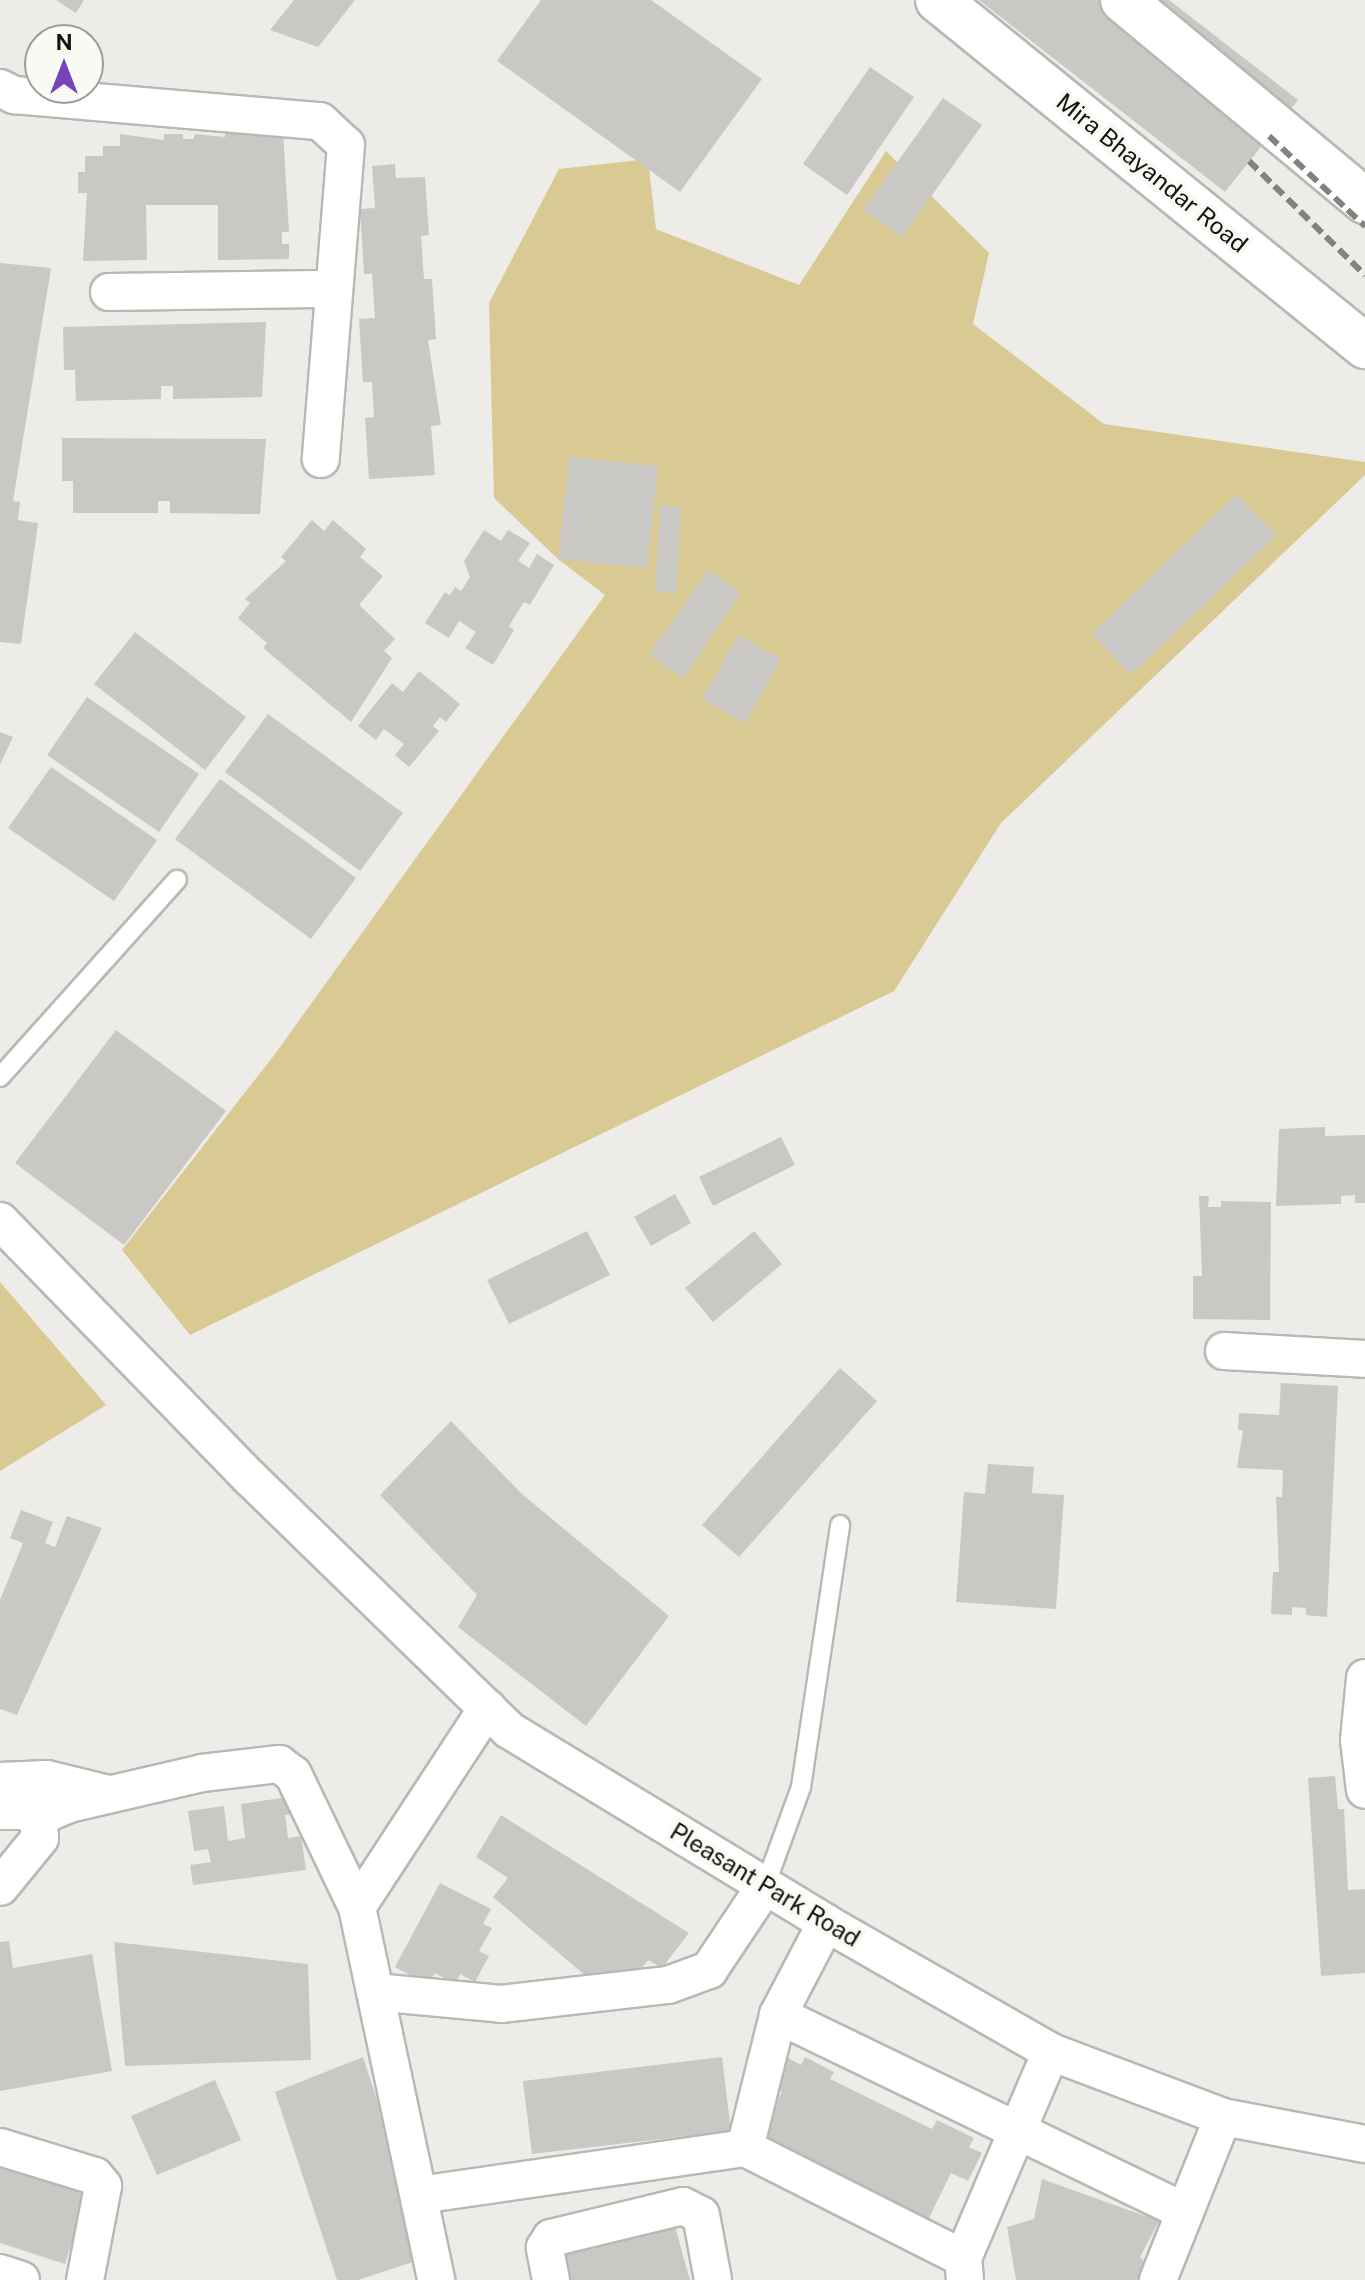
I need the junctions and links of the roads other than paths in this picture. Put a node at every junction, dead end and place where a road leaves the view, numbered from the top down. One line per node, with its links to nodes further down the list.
1 (938, 0): 7 (main road, Mira Bhayandar Road)
2 (1123, 0): 4 (main road)
3 (0, 88): 5 (street)
4 (1365, 201)
5 (334, 289): 6 (street); 8 (street)
6 (109, 292)
7 (1365, 346)
8 (321, 459)
9 (177, 880): 10 (lane)
10 (0, 1077)
11 (0, 1221): 16 (street, Pleasant Park Road)
12 (1224, 1351): 13 (street)
13 (1365, 1359)
14 (840, 1525): 22 (lane)
15 (1365, 1678): 18 (street)
16 (487, 1708): 22 (street, Pleasant Park Road); 24 (street)
17 (0, 1781): 19 (street)
18 (1365, 1790)
19 (111, 1794): 21 (street); 24 (street)
20 (0, 1811): 21 (street)
21 (35, 1818): 23 (street)
22 (765, 1886): 25 (street, Pleasant Park Road); 26 (street)
23 (0, 1887)
24 (357, 1907): 26 (street)
25 (826, 1923): 27 (street); 28 (street, Pleasant Park Road)
26 (375, 1992): 34 (street)
27 (778, 2015): 30 (street); 33 (street)
28 (1051, 2052): 29 (street, Pleasant Park Road); 30 (street)
29 (1223, 2117): 31 (street, Pleasant Park Road); 35 (street)
30 (1016, 2135): 35 (street); 36 (street)
31 (1365, 2144)
32 (0, 2147): 39 (street)
33 (745, 2148): 34 (street); 36 (street)
34 (419, 2195): 40 (street)
35 (1185, 2212): 43 (street)
36 (964, 2269)
37 (0, 2273): 38 (street)
38 (21, 2280)
39 (85, 2280)
40 (436, 2280)
41 (551, 2280): 42 (street)
42 (713, 2280)
43 (1158, 2280)

